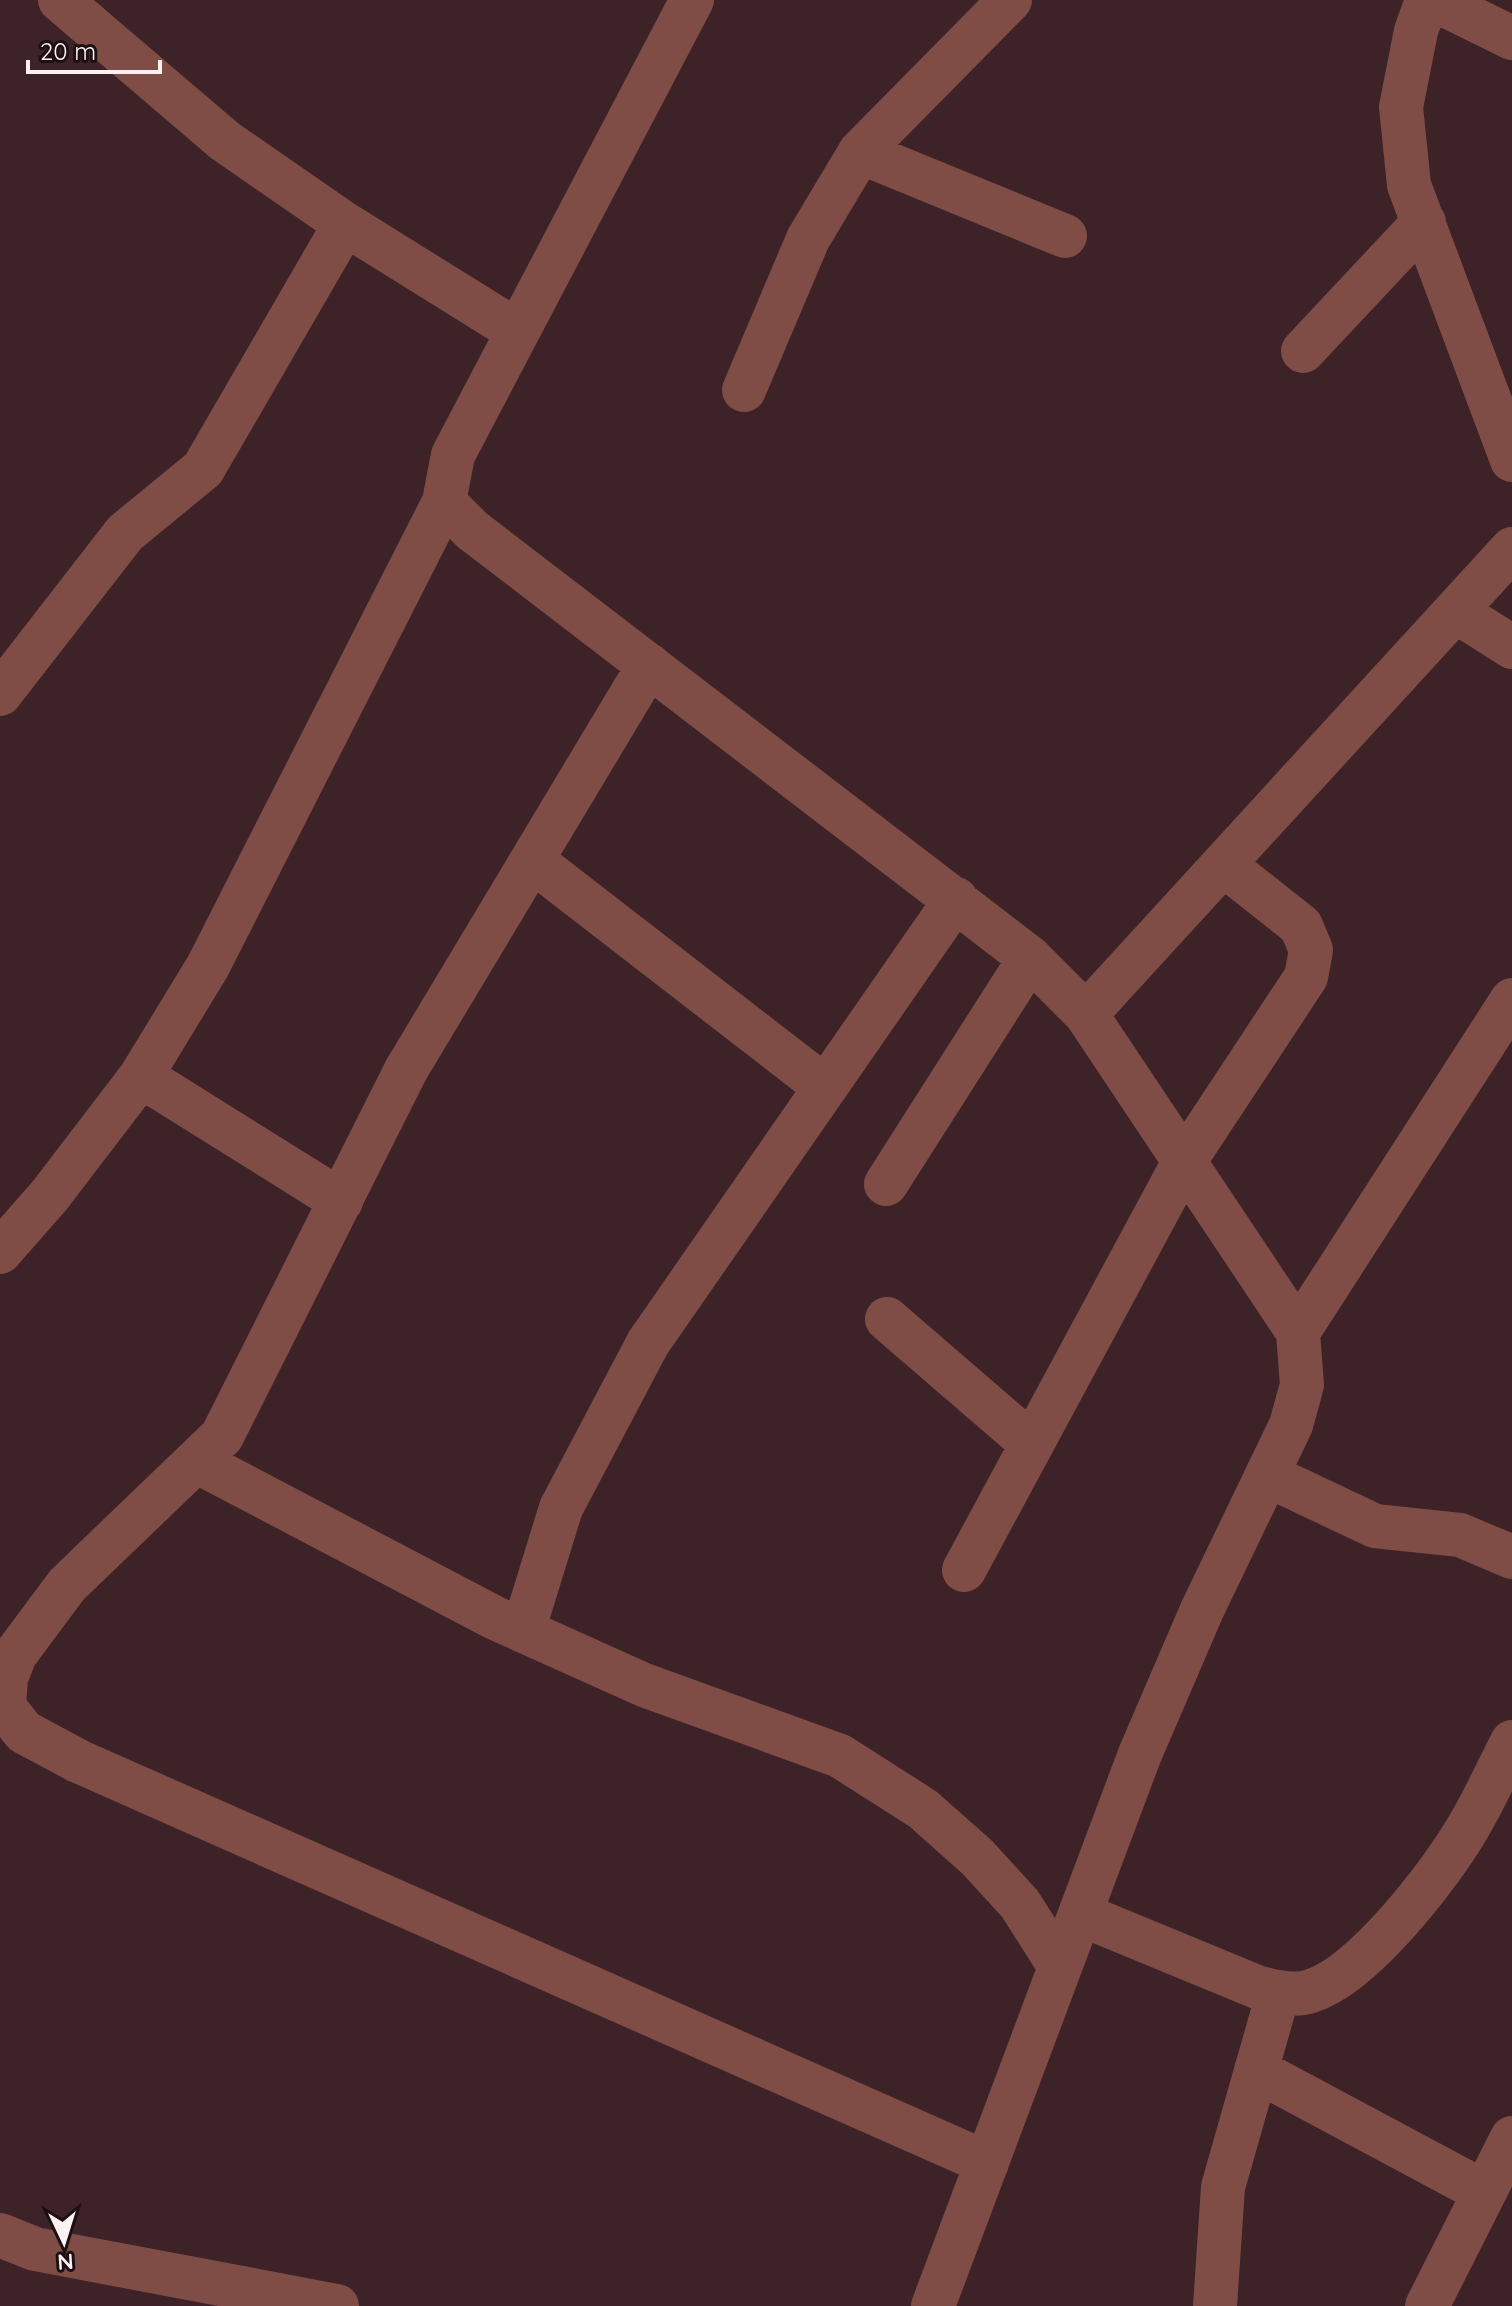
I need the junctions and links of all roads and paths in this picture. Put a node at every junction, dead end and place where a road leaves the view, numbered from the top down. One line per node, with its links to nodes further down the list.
1 (60, 0): 9 (street)
2 (1010, 0): 7 (street)
3 (1427, 0): 8 (street)
4 (1435, 0): 6 (street)
5 (684, 4): 11 (street)
6 (1512, 38)
7 (860, 152): 10 (street); 13 (street)
8 (1424, 222): 12 (street); 14 (street)
9 (345, 224): 11 (street); 20 (street)
10 (1065, 236)
11 (517, 331): 15 (street)
12 (1303, 351)
13 (744, 390)
14 (1512, 460)
15 (444, 502): 19 (street); 28 (street)
16 (1512, 549): 17 (street)
17 (1457, 612): 18 (street); 22 (street)
18 (1512, 647)
19 (649, 665): 21 (street); 23 (street)
20 (0, 694)
21 (533, 861): 29 (street); 32 (street)
22 (1224, 865): 26 (street); 30 (street)
23 (956, 899): 24 (street); 29 (street)
24 (1030, 958): 26 (street); 31 (street)
25 (1512, 1000): 27 (street)
26 (1086, 1014): 30 (street)
27 (1499, 1049): 35 (street)
28 (141, 1076): 32 (street); 33 (street)
29 (825, 1087): 41 (street)
30 (1184, 1162): 35 (street); 36 (street)
31 (886, 1184)
32 (341, 1201): 37 (street)
33 (6, 1236)
34 (887, 1319): 36 (street)
35 (1298, 1332): 38 (street)
36 (1032, 1444): 40 (street)
37 (198, 1462): 41 (street); 48 (street)
38 (1269, 1476): 39 (street); 43 (street)
39 (1512, 1557)
40 (964, 1570)
41 (523, 1631): 44 (street)
42 (1512, 1742): 45 (street)
43 (1080, 1914): 44 (street); 45 (street)
44 (1060, 1967): 48 (street)
45 (1278, 1994): 46 (street)
46 (1256, 2070): 49 (street); 53 (street)
47 (1512, 2138): 49 (street)
48 (987, 2163): 52 (street)
49 (1484, 2192): 54 (street)
50 (0, 2235): 51 (street)
51 (337, 2306)
52 (933, 2306)
53 (1215, 2306)
54 (1427, 2306)

